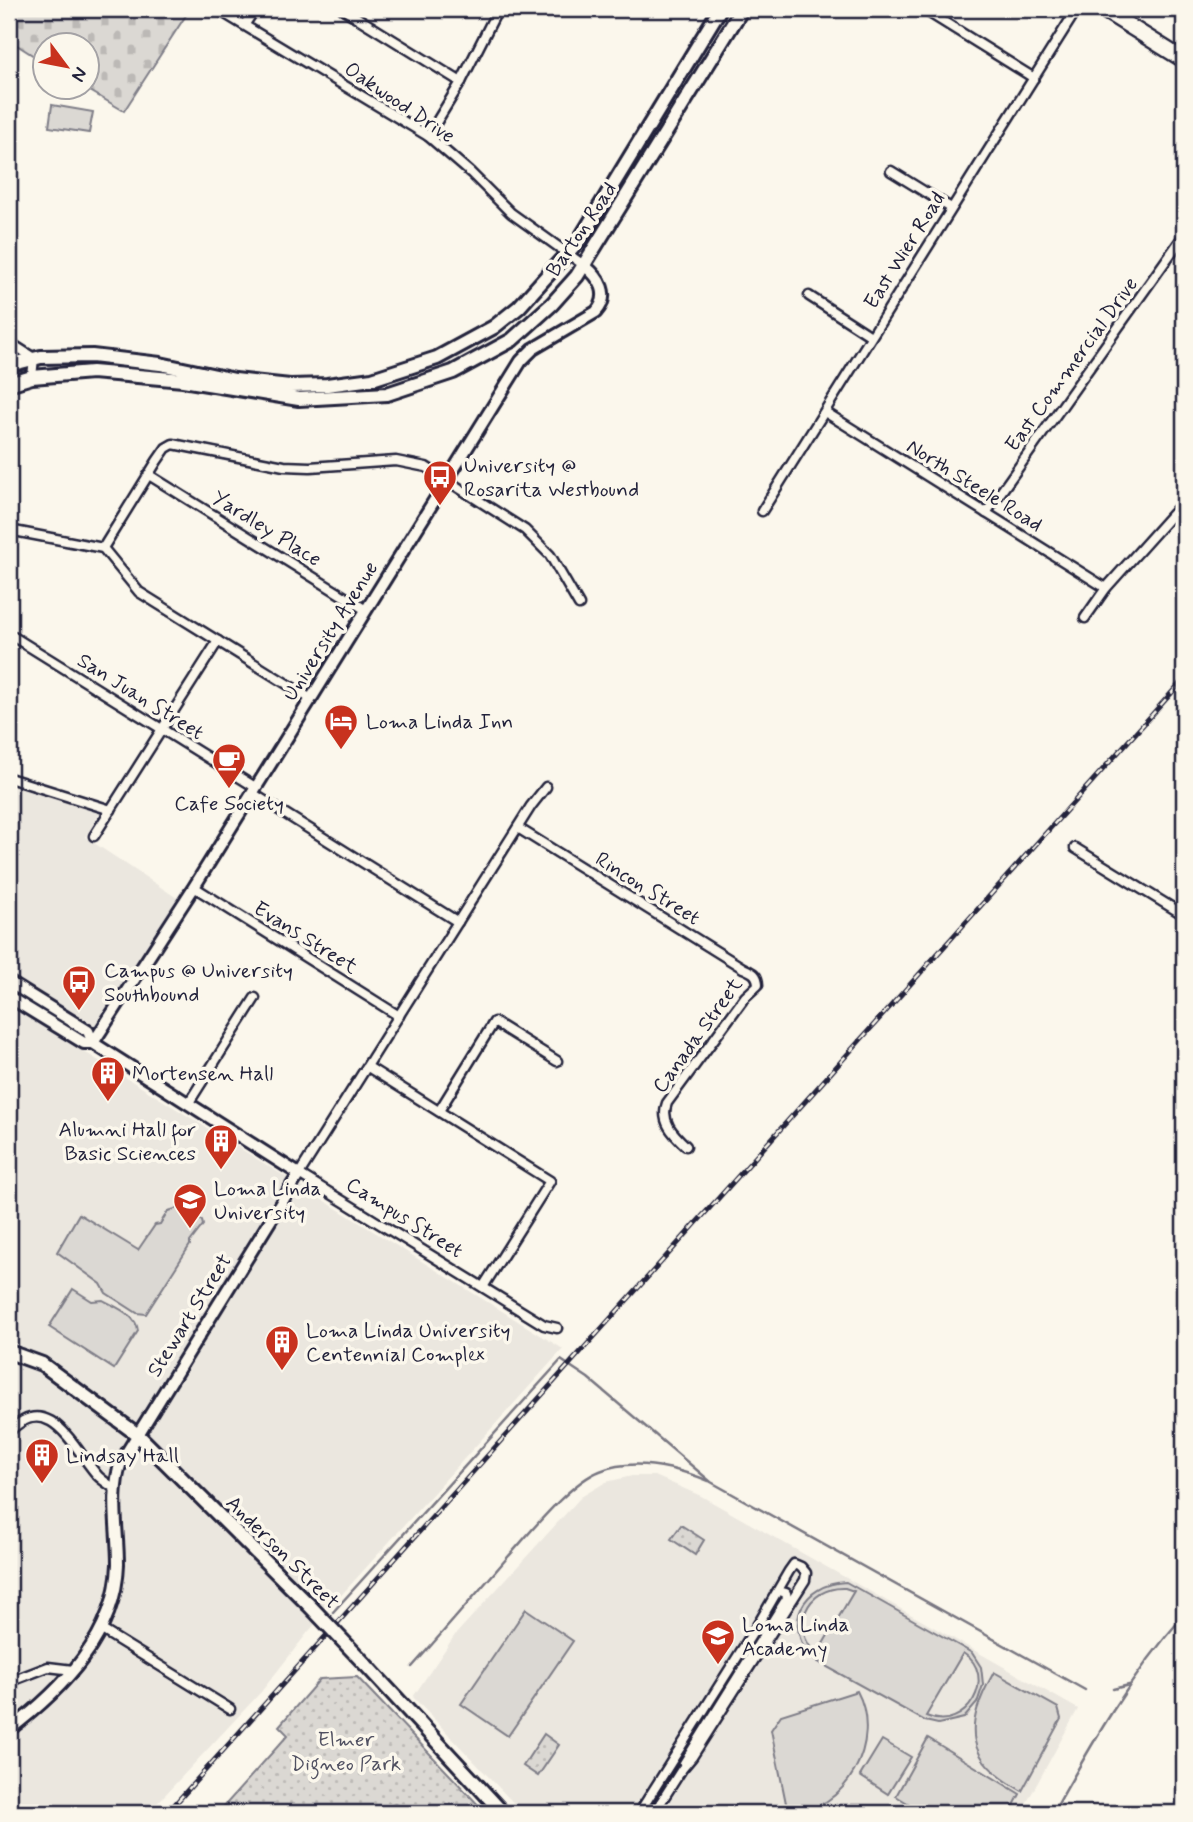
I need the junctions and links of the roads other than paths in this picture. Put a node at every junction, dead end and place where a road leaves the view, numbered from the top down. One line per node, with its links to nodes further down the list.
1 (217, 9): 10 (street, Oakwood Drive)
2 (255, 9): 10 (street)
3 (343, 9): 13 (street)
4 (498, 9): 13 (street)
5 (720, 9): 18 (main road, Barton Road)
6 (742, 9): 19 (main road, Barton Road)
7 (923, 9): 12 (street)
8 (1077, 9): 12 (street, East Wier Road)
9 (1102, 9): 11 (main road)
10 (245, 24): 14 (street, Oakwood Drive)
11 (1184, 60)
12 (1034, 78): 16 (street, East Wier Road)
13 (461, 82): 14 (street)
14 (428, 136): 18 (street, Oakwood Drive)
15 (891, 170): 16 (street)
16 (951, 208): 21 (street, East Wier Road)
17 (1184, 235): 32 (street, East Commercial Drive)
18 (569, 253): 19 (street, Oakwood Drive); 23 (main road, Barton Road)
19 (585, 266): 25 (main road, Barton Road); 29 (street, University Avenue)
20 (809, 296): 21 (street)
21 (872, 336): 27 (street, East Wier Road)
22 (9, 342): 23 (street)
23 (34, 358): 24 (main road, Barton Road); 25 (street)
24 (9, 365)
25 (32, 377): 26 (main road, Barton Road)
26 (9, 384)
27 (825, 412): 31 (street, East Wier Road); 32 (street, North Steele Road)
28 (149, 475): 29 (street); 34 (street); 37 (street, Yardley Place)
29 (447, 479): 36 (street); 37 (street, University Avenue)
30 (1184, 501): 35 (street)
31 (762, 511)
32 (986, 513): 35 (street, North Steele Road)
33 (9, 530): 34 (street)
34 (103, 548): 40 (street)
35 (1106, 588): 38 (street)
36 (579, 605)
37 (366, 610): 41 (street, University Avenue)
38 (1085, 618)
39 (9, 634): 42 (street, San Juan Street)
40 (218, 641): 41 (street); 42 (street)
41 (311, 699): 45 (street, University Avenue)
42 (162, 729): 45 (street, San Juan Street); 46 (street)
43 (9, 778): 46 (street)
44 (546, 787): 47 (street, Stewart Street)
45 (254, 790): 50 (street, University Avenue); 52 (street, San Juan Street)
46 (111, 810): 48 (street)
47 (518, 828): 52 (street, Stewart Street); 53 (street, Rincon Street)
48 (94, 836)
49 (1075, 848): 51 (street)
50 (194, 887): 57 (street, Evans Street); 58 (street, University Avenue)
51 (1184, 915)
52 (458, 922): 57 (street, Stewart Street)
53 (758, 979): 63 (street, Canada Street)
54 (9, 982): 58 (street, Campus Street)
55 (9, 997): 58 (street, Campus Street)
56 (255, 998): 61 (street)
57 (399, 1016): 60 (street, Stewart Street)
58 (93, 1043): 61 (street, Campus Street)
59 (557, 1061): 62 (street)
60 (368, 1067): 62 (street); 64 (street, Stewart Street)
61 (188, 1104): 64 (street, Campus Street)
62 (439, 1111): 65 (street)
63 (686, 1146)
64 (299, 1174): 65 (street, Campus Street); 69 (street, Stewart Street)
65 (483, 1287): 66 (street, Campus Street)
66 (557, 1328)
67 (9, 1352): 69 (main road, Anderson Street)
68 (9, 1432): 70 (street)
69 (138, 1435): 70 (street, Stewart Street); 78 (main road, Anderson Street, bridge)
70 (115, 1489): 72 (street, Stewart Street)
71 (779, 1591): 77 (street); 77 (street); 79 (street)
72 (102, 1630): 73 (street, Stewart Street); 75 (street)
73 (73, 1670): 74 (street); 76 (street, Stewart Street)
74 (9, 1682)
75 (230, 1709)
76 (9, 1730)
77 (682, 1769): 80 (street)
78 (503, 1813)
79 (639, 1813)
80 (654, 1813)

